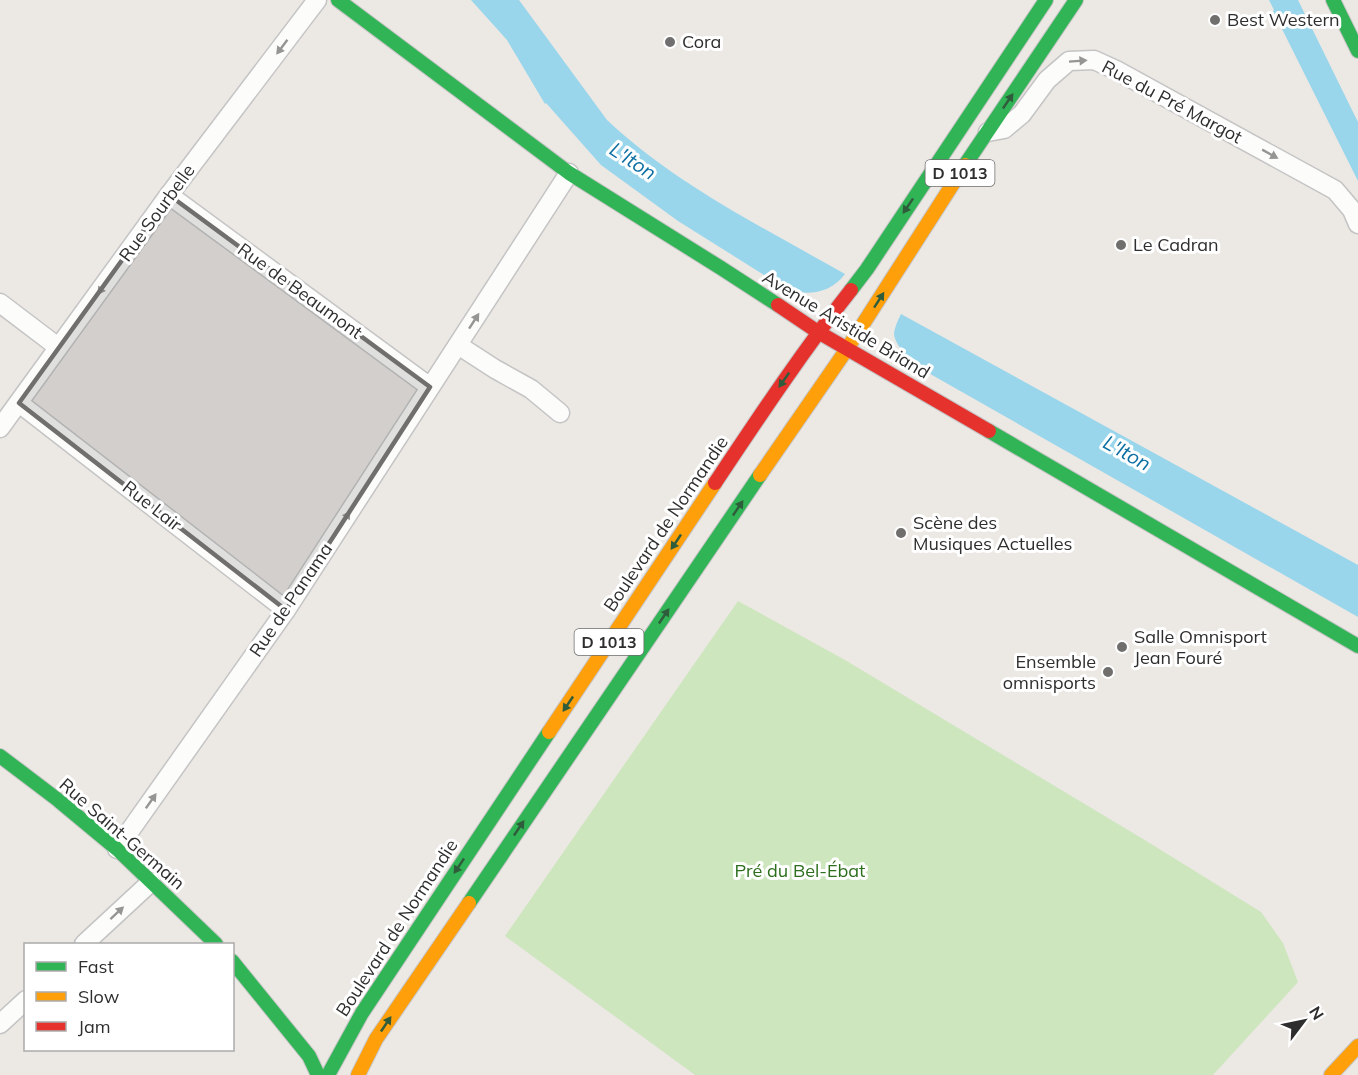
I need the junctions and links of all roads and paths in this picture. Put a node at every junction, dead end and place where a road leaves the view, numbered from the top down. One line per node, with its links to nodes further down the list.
1 (317, 0): 9 (street, Rue Sourbelle, one-way to 9)
2 (338, 0): 8 (main road, Avenue Aristide Briand)
3 (1046, 0): 12 (main road, Boulevard de Normandie / D 1013, one-way to 12)
4 (1076, 0): 7 (main road, D 1013, one-way to 4)
5 (1333, 0): 6 (main road)
6 (1358, 51)
7 (986, 133): 10 (street, Rue du Pré Margot, one-way to 10); 15 (main road, D 1013, one-way to 7)
8 (569, 173): 12 (main road, Avenue Aristide Briand); 13 (street, Rue de Panama, one-way to 8)
9 (169, 195): 14 (street, Rue Sourbelle, one-way to 14); 16 (street, Rue de Beaumont)
10 (1358, 224)
11 (0, 303): 14 (street)
12 (819, 332): 15 (main road, Avenue Aristide Briand); 32 (main road, Boulevard de Normandie / D 1013, one-way to 32)
13 (458, 345): 16 (street, Rue de Panama); 18 (street)
14 (58, 347): 17 (street, Rue Sourbelle)
15 (847, 349): 21 (main road, Avenue Aristide Briand); 33 (main road, D 1013, one-way to 15)
16 (430, 387): 20 (street, Rue de Panama, one-way to 16)
17 (18, 403): 19 (street, Rue Sourbelle); 20 (street, Rue Lair)
18 (560, 413)
19 (0, 428)
20 (286, 610): 23 (street, Rue de Panama, one-way to 20)
21 (1358, 646)
22 (0, 756): 23 (main road, Rue Saint-Germain)
23 (117, 849): 24 (main road, Rue Saint-Germain)
24 (151, 882): 25 (street, one-way to 24); 26 (main road, Rue Saint-Germain)
25 (86, 943)
26 (214, 943)
27 (234, 963): 31 (main road)
28 (24, 1002): 29 (street)
29 (0, 1024)
30 (1358, 1046): 34 (main road)
31 (318, 1075)
32 (328, 1075)
33 (358, 1075)
34 (1331, 1075)

